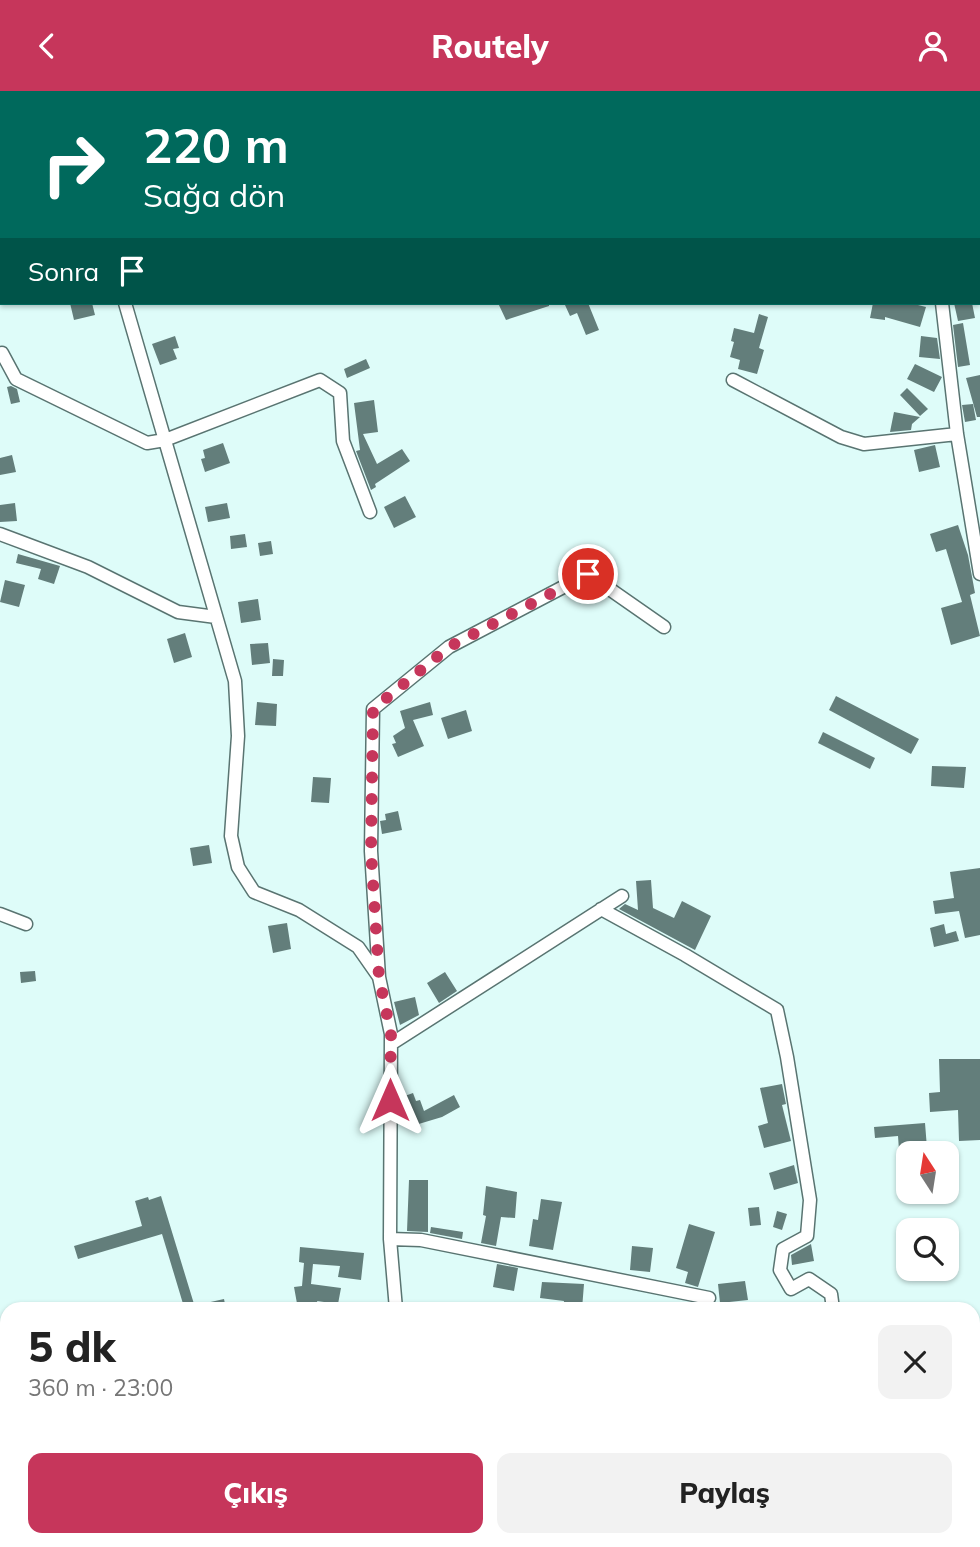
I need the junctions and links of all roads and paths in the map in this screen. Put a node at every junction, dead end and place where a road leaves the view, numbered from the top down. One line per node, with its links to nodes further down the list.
1 (126, 305): 6 (street)
2 (942, 305): 5 (street)
3 (2, 353): 6 (street)
4 (733, 380): 5 (street)
5 (957, 434): 9 (street)
6 (165, 440): 7 (street); 10 (street)
7 (370, 512)
8 (0, 534): 10 (street)
9 (980, 573)
10 (216, 617): 16 (street)
11 (664, 627): 16 (street)
12 (622, 896): 13 (street)
13 (601, 909): 17 (street); 21 (street)
14 (0, 914): 15 (street)
15 (26, 924)
16 (379, 977): 17 (street)
17 (391, 1044): 18 (street)
18 (390, 1239): 19 (street); 20 (street)
19 (709, 1298)
20 (395, 1302)
21 (832, 1302)

